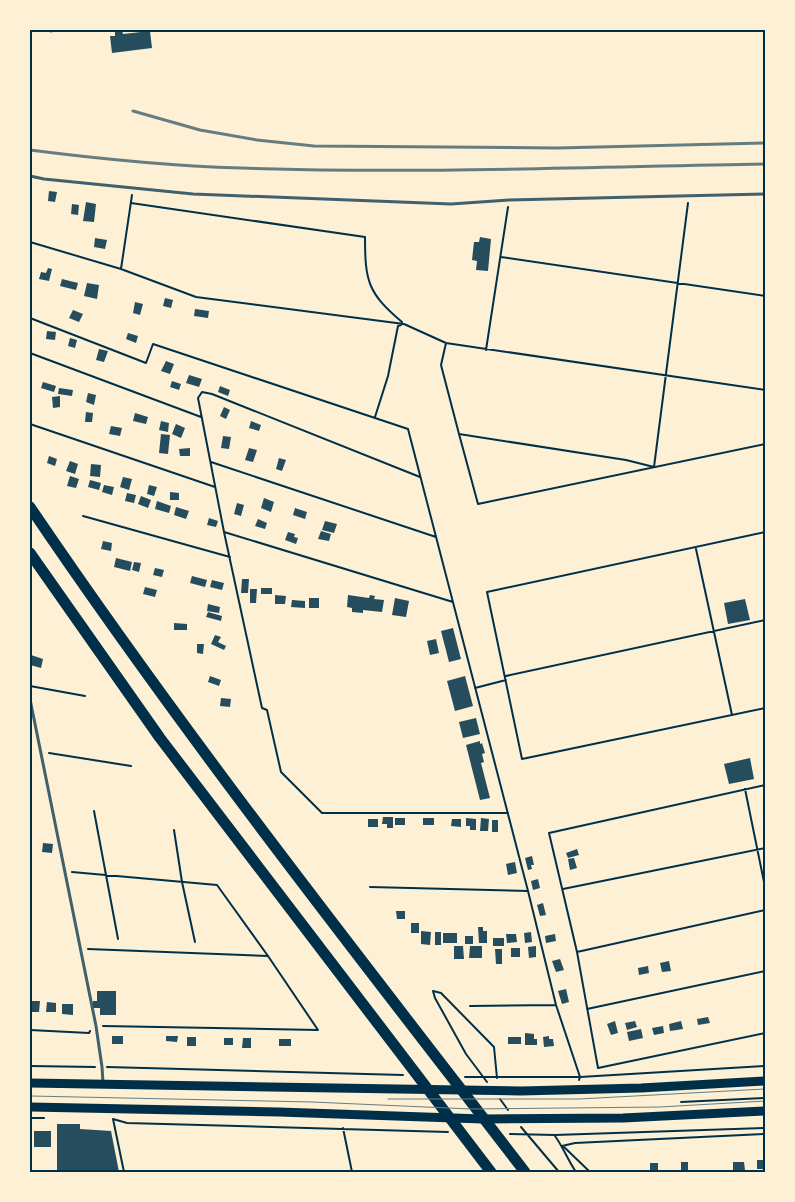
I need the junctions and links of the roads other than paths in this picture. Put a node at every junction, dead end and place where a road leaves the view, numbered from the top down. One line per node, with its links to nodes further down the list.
1 (30, 176): 2 (lane)
2 (765, 194)
3 (30, 507): 12 (highway)
4 (30, 553): 11 (highway)
5 (30, 699): 8 (lane)
6 (765, 1081): 8 (main road)
7 (30, 1083): 8 (main road)
8 (102, 1084)
9 (30, 1108): 10 (main road)
10 (765, 1111)
11 (490, 1172)
12 (525, 1172)

